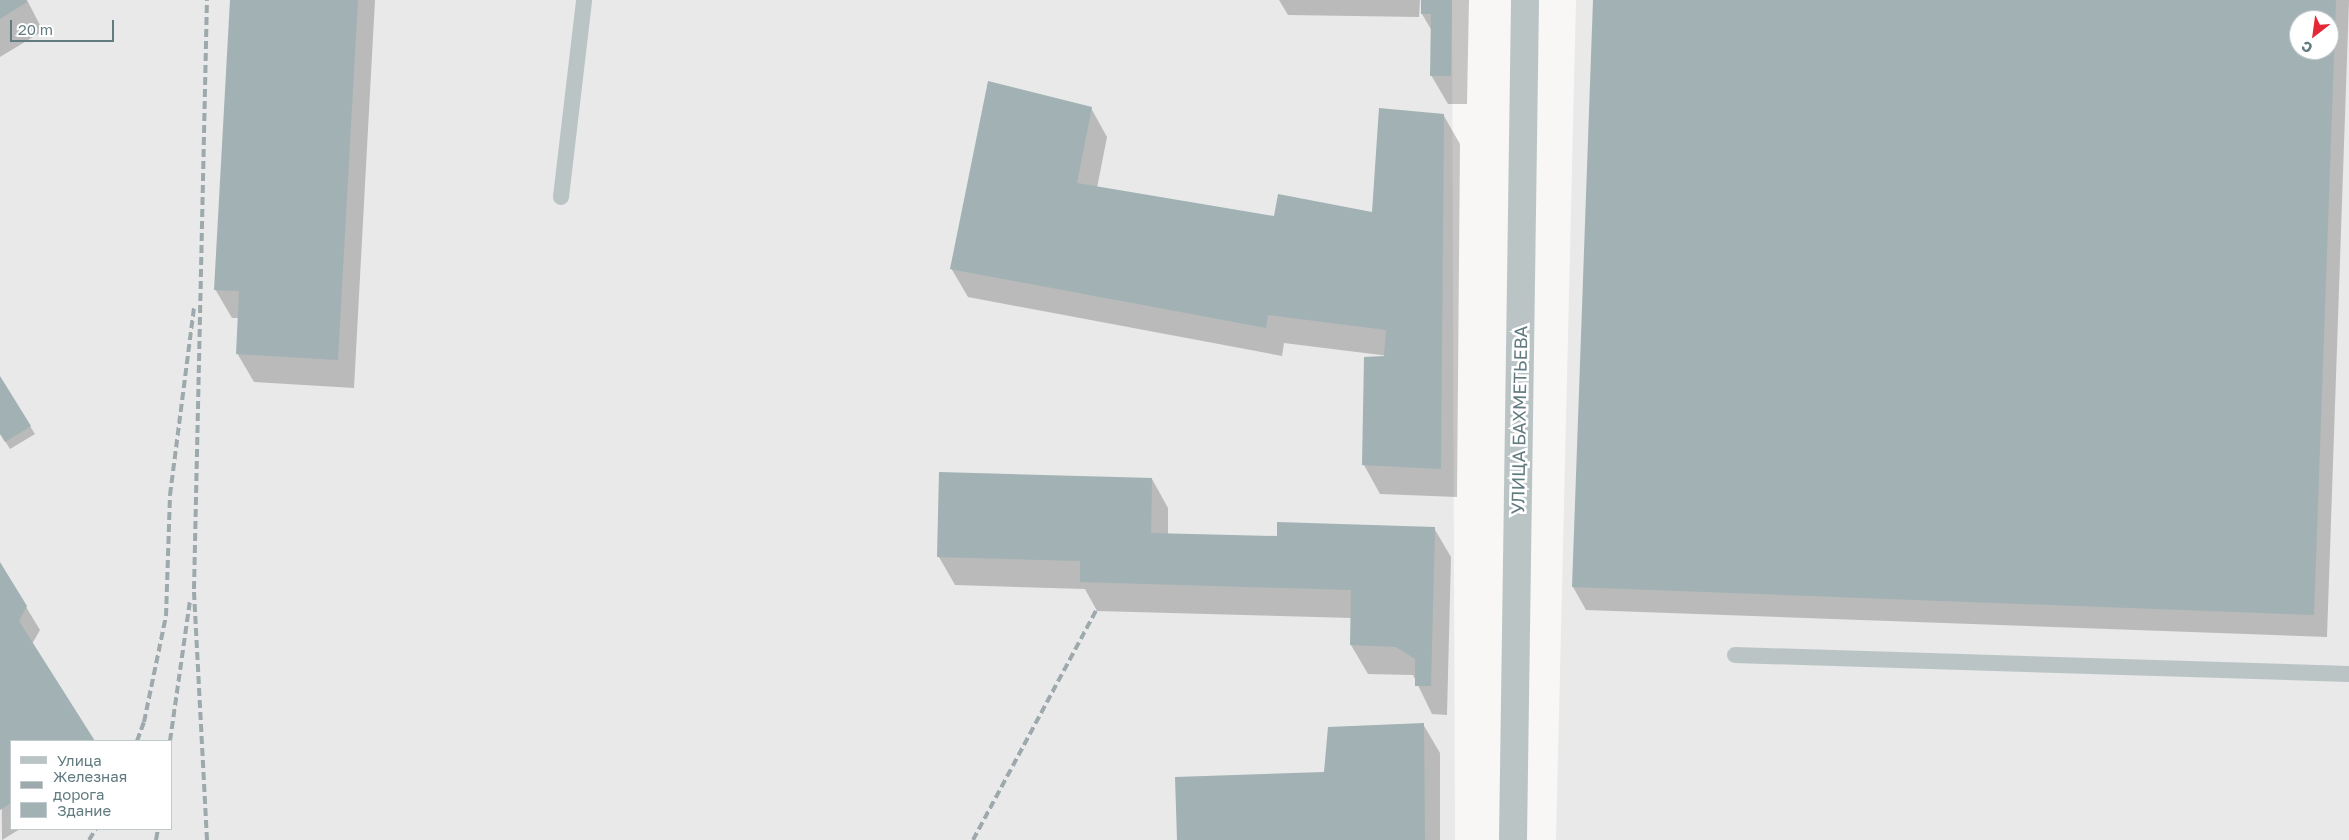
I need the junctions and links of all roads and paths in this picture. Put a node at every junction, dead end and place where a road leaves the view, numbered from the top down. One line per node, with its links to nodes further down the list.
1 (584, 0): 3 (lane)
2 (1525, 0): 6 (street, УЛИЦА БАХМЕТЬЕВА)
3 (561, 197)
4 (1734, 656): 5 (lane)
5 (2349, 674)
6 (1513, 840)

